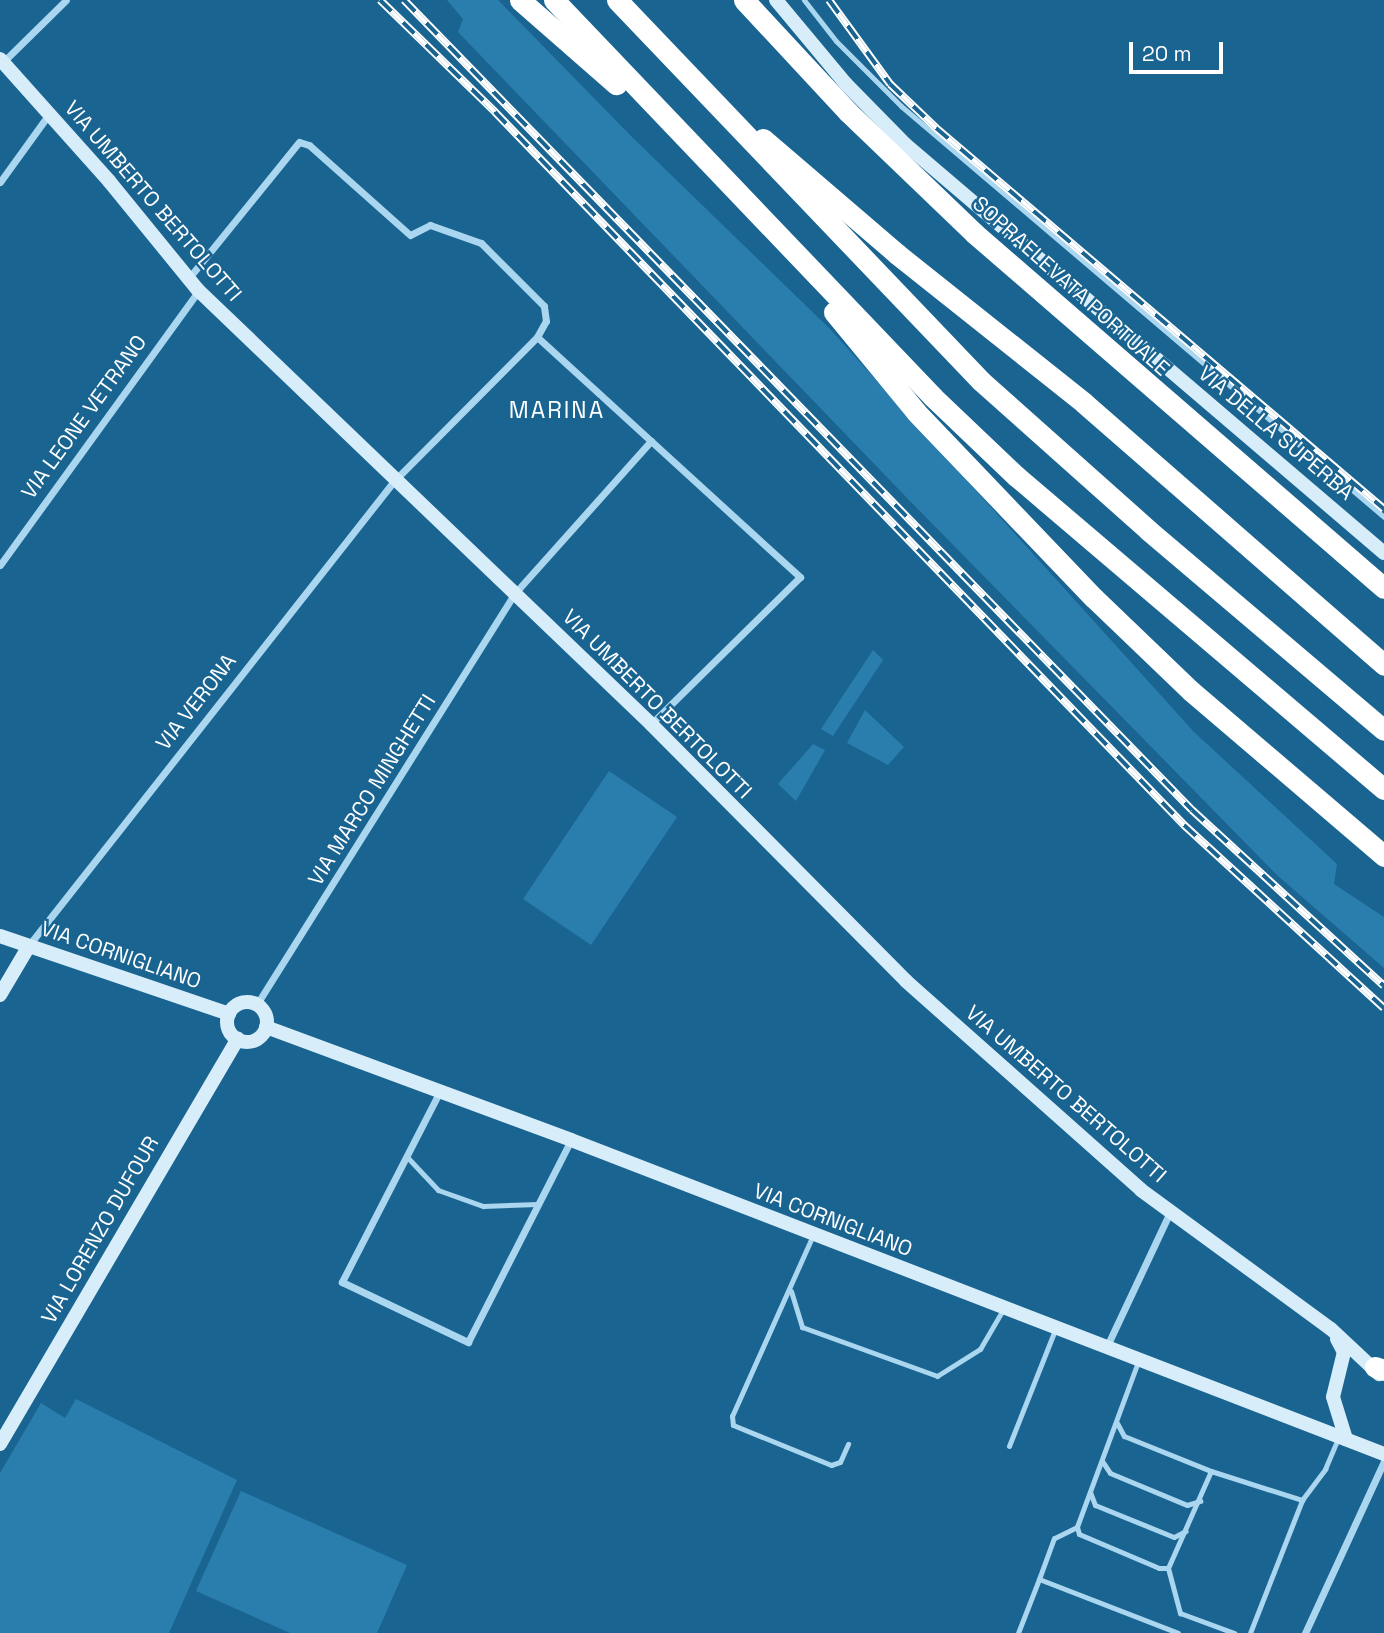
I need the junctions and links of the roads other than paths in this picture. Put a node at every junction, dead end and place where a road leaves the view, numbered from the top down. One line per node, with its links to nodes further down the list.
1 (66, 0): 8 (street)
2 (520, 0): 11 (highway)
3 (554, 0): 11 (highway)
4 (617, 0): 9 (highway)
5 (744, 0): 21 (highway, SOPRAELEVATA PORTUALE)
6 (776, 0): 19 (street, VIA DELLA SUPERBA)
7 (804, 0): 18 (lane)
8 (1, 61): 10 (street, VIA UMBERTO BERTOLOTTI)
9 (681, 69): 23 (highway); 25 (highway)
10 (49, 114): 12 (street); 14 (street, VIA UMBERTO BERTOLOTTI)
11 (702, 157): 13 (highway)
12 (0, 182)
13 (737, 193): 26 (highway); 27 (highway)
14 (194, 284): 15 (street, VIA LEONE VETRANO); 17 (street, VIA UMBERTO BERTOLOTTI); 20 (street, VIA LEONE VETRANO)
15 (537, 337): 16 (street); 17 (street, VIA VERONA)
16 (651, 441): 22 (street, VIA MARCO MINGHETTI); 24 (street)
17 (394, 481): 22 (street, VIA UMBERTO BERTOLOTTI); 29 (street, VIA VERONA)
18 (1384, 517)
19 (1384, 553)
20 (0, 565)
21 (1384, 588)
22 (515, 593): 24 (street, VIA UMBERTO BERTOLOTTI); 31 (street, VIA MARCO MINGHETTI)
23 (1384, 665)
24 (651, 724): 39 (street, VIA UMBERTO BERTOLOTTI)
25 (1384, 730)
26 (1384, 789)
27 (1384, 856)
28 (0, 936): 29 (street, VIA CORNIGLIANO)
29 (29, 946): 30 (street); 32 (street, VIA CORNIGLIANO)
30 (0, 995)
31 (257, 1004): 32 (street); 33 (street)
32 (229, 1014): 34 (street)
33 (266, 1027): 34 (street); 35 (street, VIA CORNIGLIANO)
34 (238, 1039): 50 (street, VIA LORENZO DUFOUR)
35 (440, 1091): 36 (street, VIA CORNIGLIANO); 37 (street)
36 (571, 1140): 38 (street); 40 (street, VIA CORNIGLIANO)
37 (408, 1158): 38 (lane); 38 (street)
38 (538, 1204)
39 (1170, 1212): 44 (street, VIA UMBERTO BERTOLOTTI); 45 (street)
40 (813, 1235): 41 (lane); 42 (street, VIA CORNIGLIANO)
41 (791, 1291): 42 (lane); 51 (lane)
42 (1004, 1308): 43 (street, VIA CORNIGLIANO)
43 (1055, 1327): 45 (street, VIA CORNIGLIANO); 52 (lane)
44 (1331, 1329): 47 (street, VIA UMBERTO BERTOLOTTI); 49 (street)
45 (1107, 1346): 46 (street, VIA CORNIGLIANO)
46 (1139, 1359): 48 (lane); 49 (street, VIA CORNIGLIANO)
47 (1381, 1372)
48 (1117, 1423): 54 (lane); 56 (lane)
49 (1343, 1438): 53 (street, VIA CORNIGLIANO); 58 (lane)
50 (0, 1444)
51 (848, 1444)
52 (1009, 1446)
53 (1384, 1454)
54 (1102, 1461): 57 (lane); 59 (lane)
55 (1384, 1461): 68 (street)
56 (1212, 1471): 58 (lane); 59 (lane)
57 (1090, 1492): 60 (lane); 61 (lane)
58 (1302, 1500): 67 (lane)
59 (1200, 1501): 61 (lane)
60 (1077, 1527): 62 (lane); 63 (lane)
61 (1186, 1531): 62 (lane)
62 (1168, 1568): 66 (lane)
63 (1039, 1579): 64 (lane); 65 (lane)
64 (1018, 1633)
65 (1178, 1633)
66 (1234, 1633)
67 (1250, 1633)
68 (1305, 1633)

